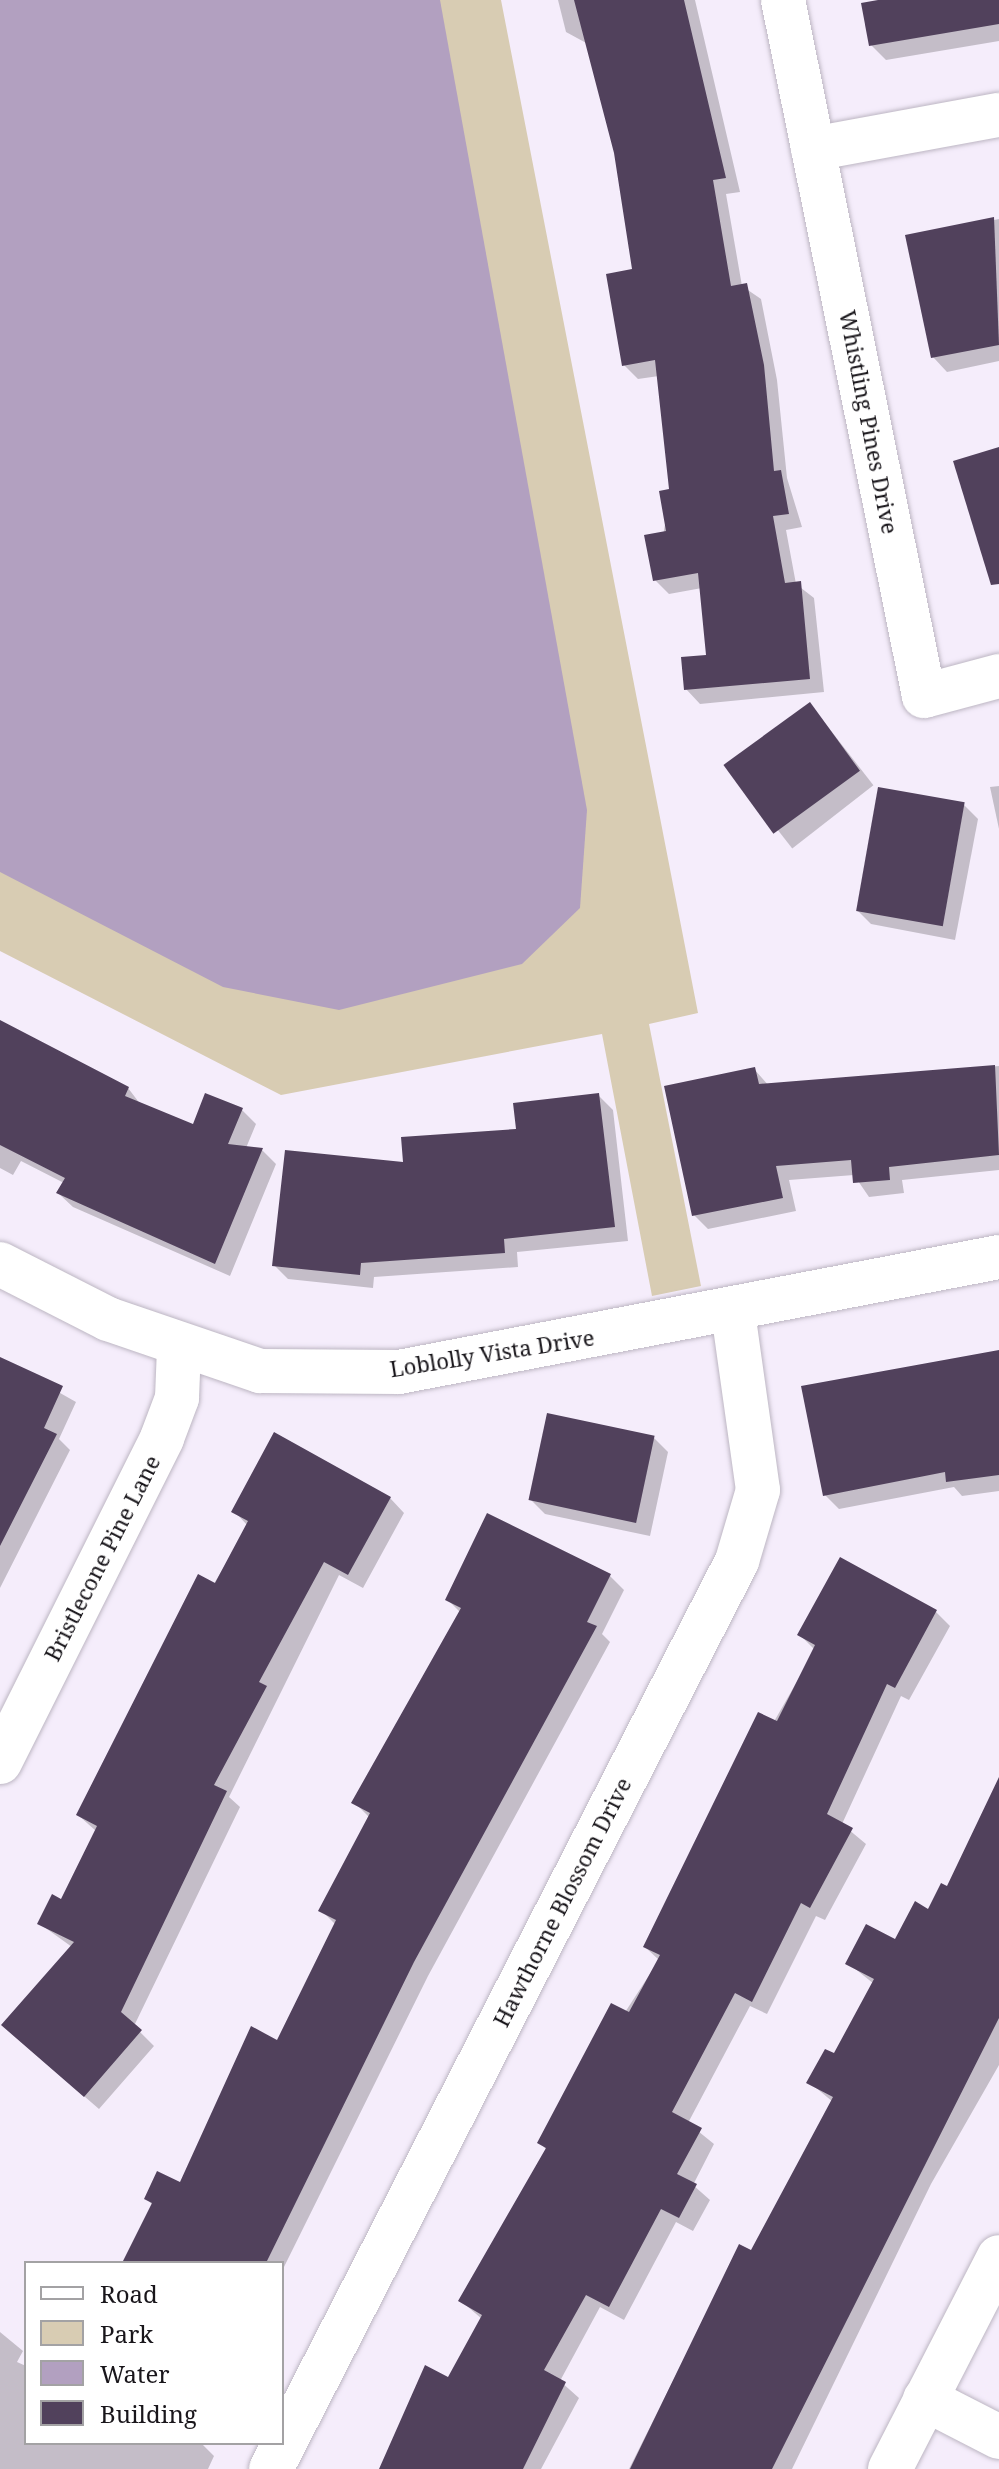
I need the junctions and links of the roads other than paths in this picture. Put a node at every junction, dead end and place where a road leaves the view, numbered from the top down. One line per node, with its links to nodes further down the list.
1 (783, 0): 3 (street, Whistling Pines Drive)
2 (999, 115): 3 (street)
3 (813, 149): 4 (street, Whistling Pines Drive)
4 (999, 676)
5 (999, 1257): 7 (street, Loblolly Vista Drive)
6 (0, 1264): 8 (street, Loblolly Vista Drive)
7 (733, 1311): 8 (street, Loblolly Vista Drive); 13 (street, Hawthorne Blossom Drive)
8 (179, 1348): 9 (street, Bristlecone Pine Lane)
9 (0, 1762)
10 (999, 2257): 11 (street)
11 (925, 2399): 12 (street); 16 (street)
12 (999, 2437)
13 (284, 2444)
14 (283, 2445): 15 (street, Hawthorne Blossom Drive)
15 (271, 2469)
16 (890, 2469)

